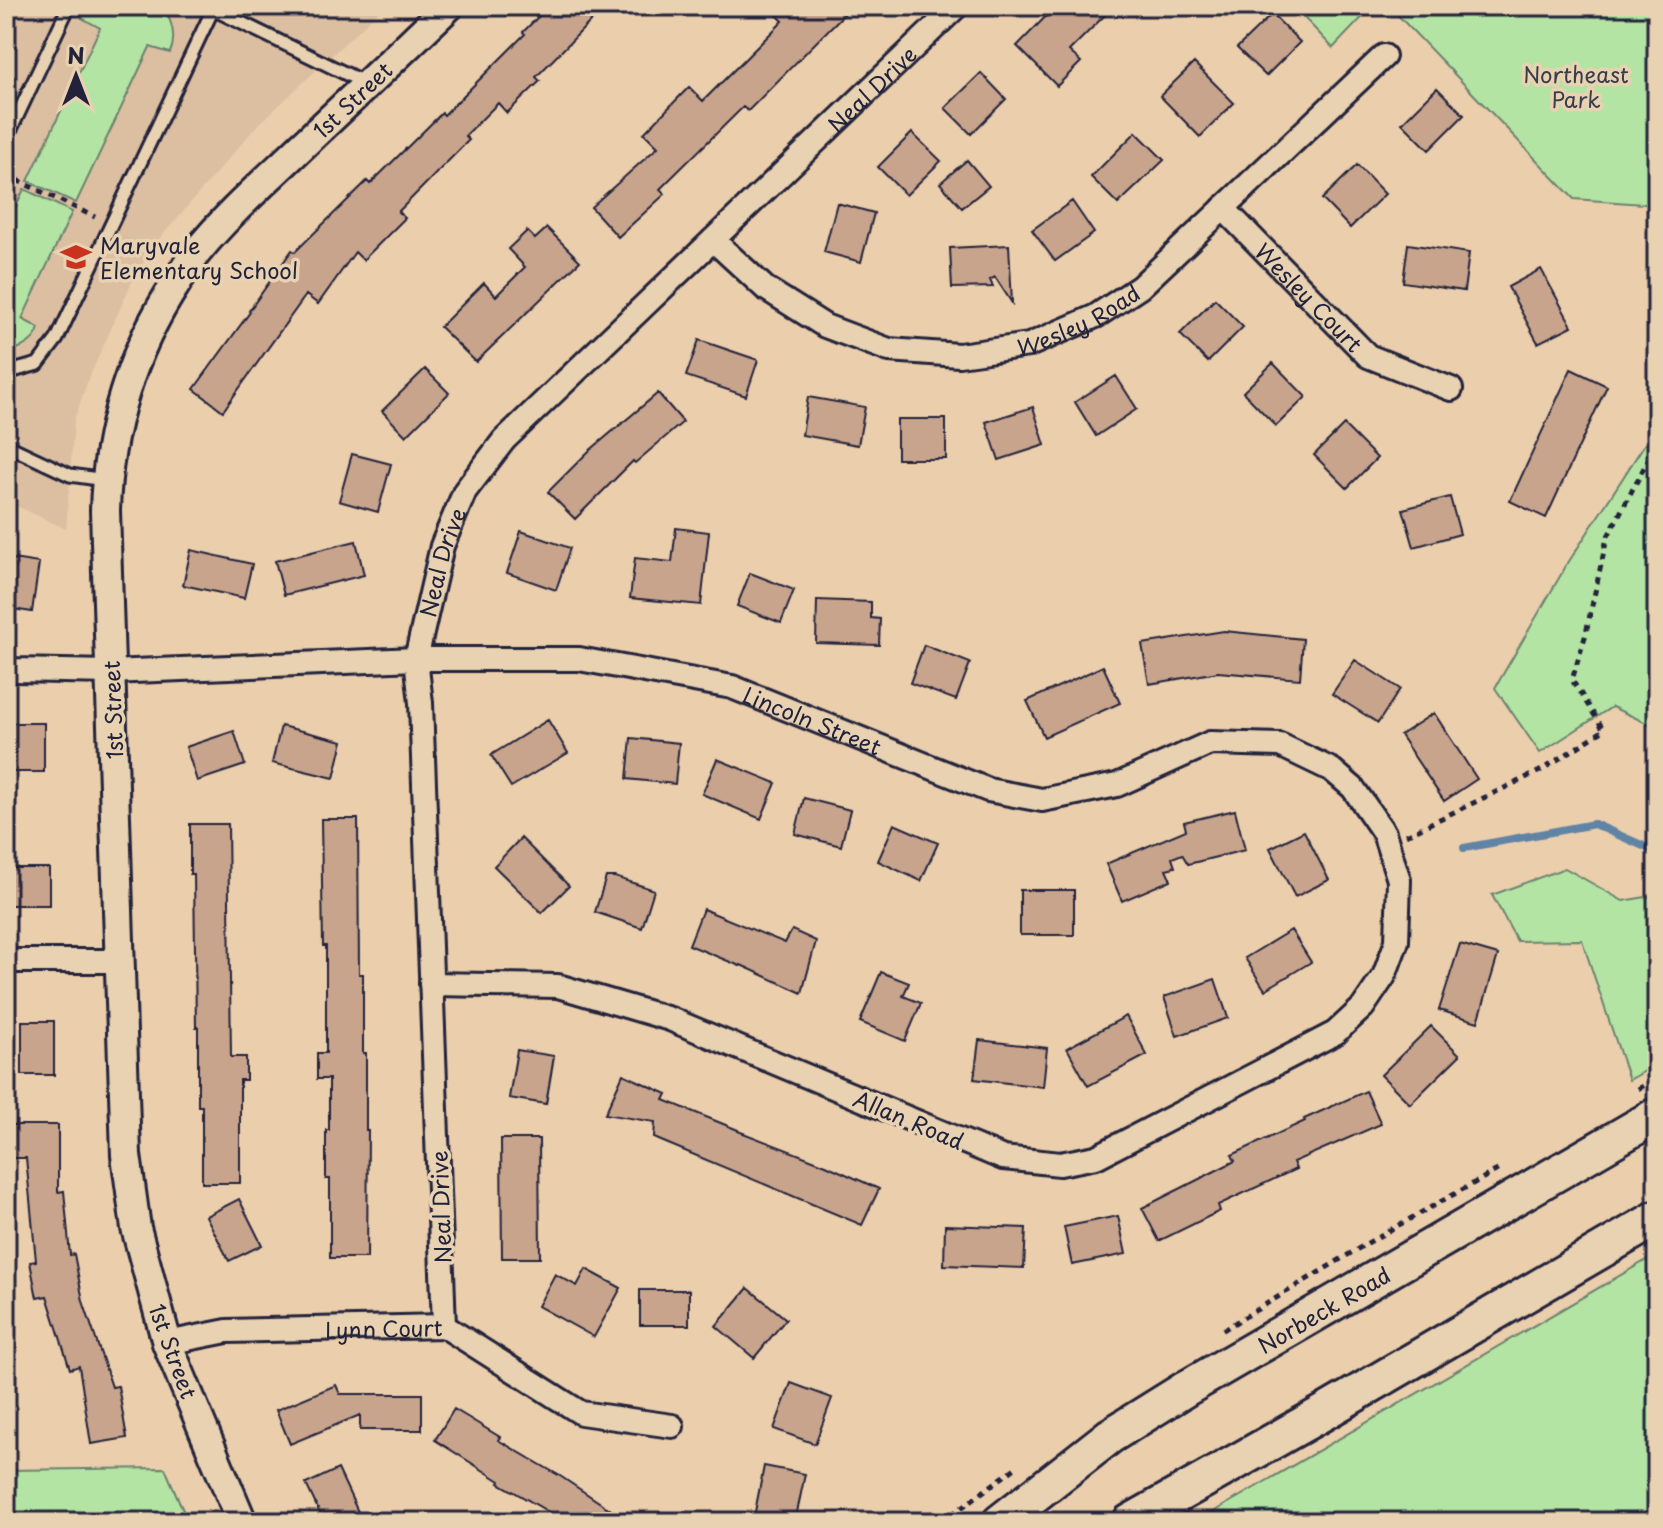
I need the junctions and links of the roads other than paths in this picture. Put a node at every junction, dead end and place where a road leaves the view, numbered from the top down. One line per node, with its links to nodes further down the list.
1 (69, 6): 7 (lane)
2 (449, 6): 6 (street, 1st Street)
3 (957, 6): 9 (street, Neal Drive)
4 (210, 7): 6 (lane); 10 (lane)
5 (1384, 56): 8 (street, Wesley Road)
6 (368, 84): 13 (street, 1st Street)
7 (6, 140)
8 (1223, 208): 9 (street, Wesley Road); 11 (street, Wesley Court)
9 (713, 240): 14 (street, Neal Drive)
10 (6, 373)
11 (1451, 389)
12 (6, 445): 13 (lane)
13 (106, 480): 16 (street, 1st Street)
14 (416, 659): 16 (street, Lincoln Street); 19 (street, Neal Drive); 20 (street, Lincoln Street)
15 (6, 668): 16 (street, Lincoln Street)
16 (110, 672): 18 (street, 1st Street)
17 (6, 961): 18 (street)
18 (121, 961): 24 (street, 1st Street)
19 (431, 984): 20 (street, Allan Road); 23 (street, Neal Drive)
20 (1363, 1007)
21 (1657, 1115): 27 (main road, Norbeck Road)
22 (1657, 1218): 28 (main road)
23 (444, 1326): 24 (street, Lynn Court); 25 (street, Lynn Court)
24 (167, 1343): 26 (street, 1st Street)
25 (672, 1426)
26 (242, 1522)
27 (1000, 1522)
28 (1130, 1522)

